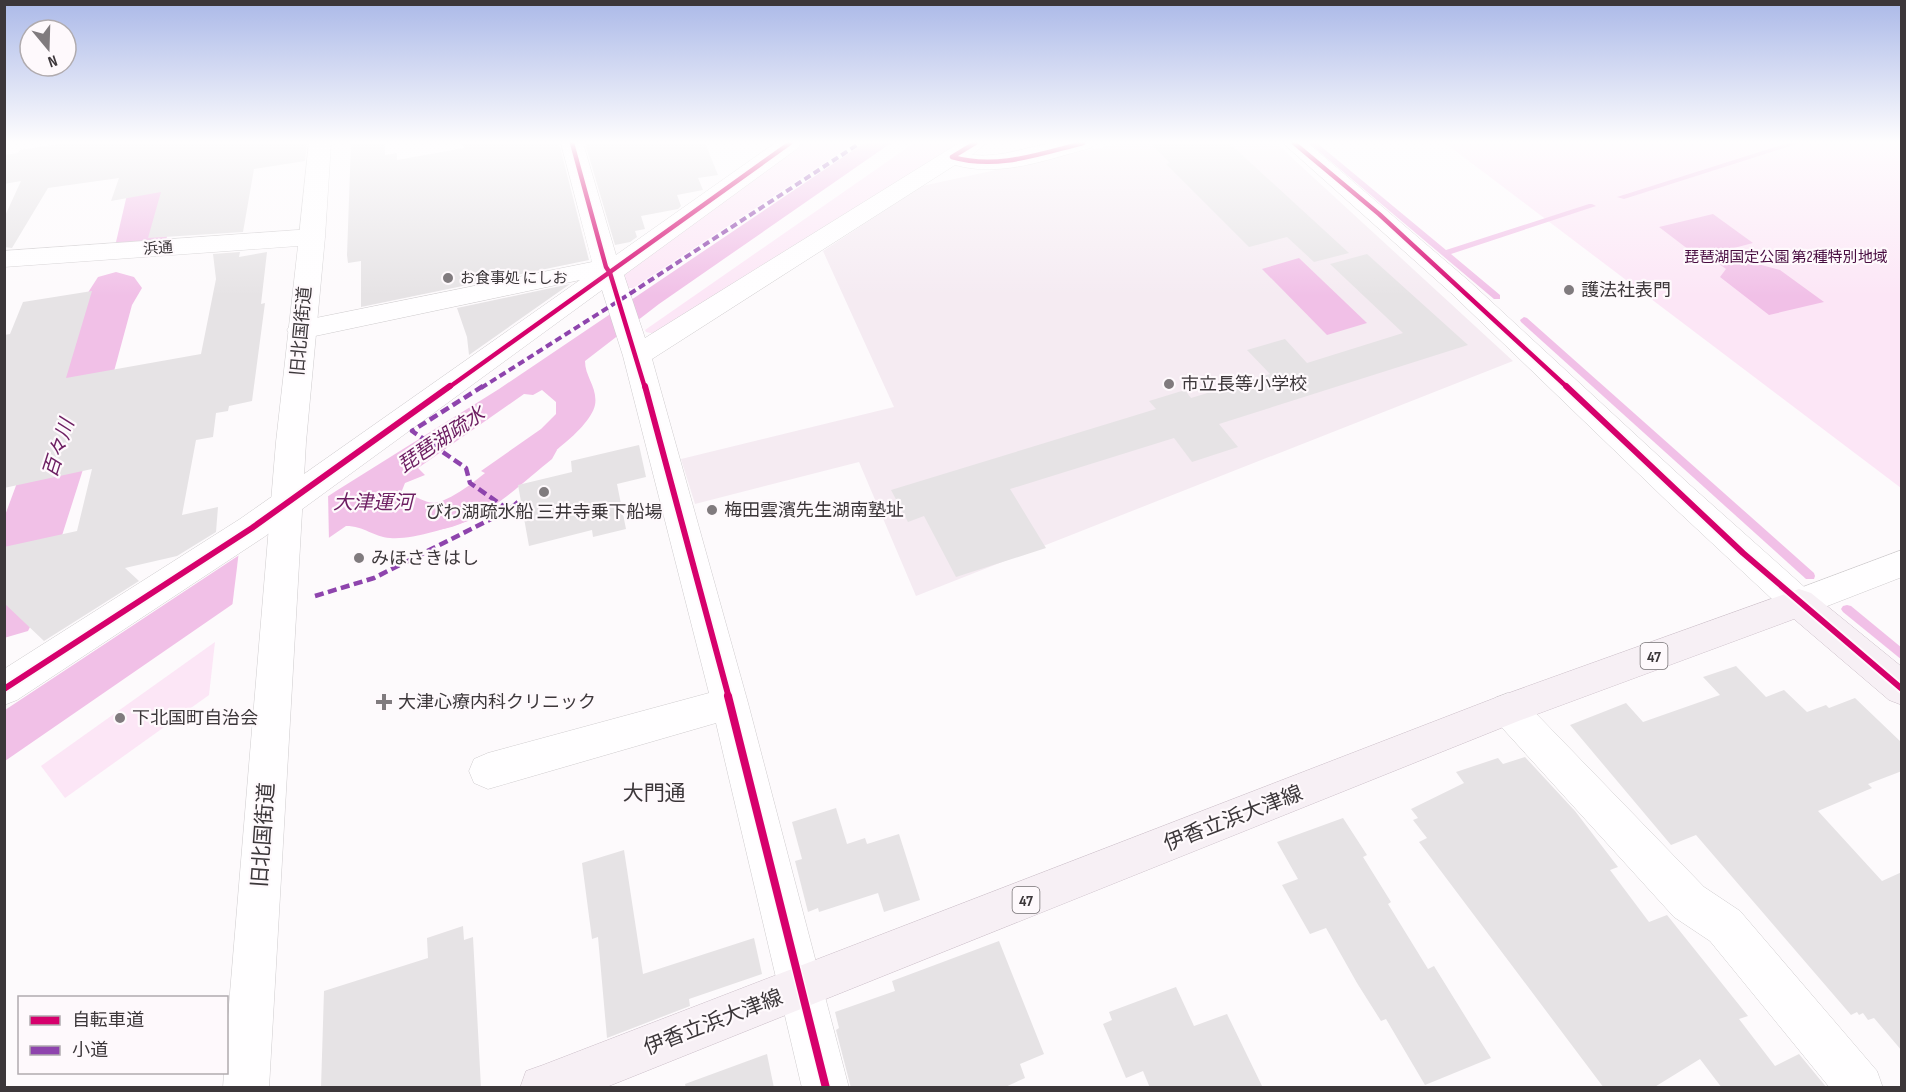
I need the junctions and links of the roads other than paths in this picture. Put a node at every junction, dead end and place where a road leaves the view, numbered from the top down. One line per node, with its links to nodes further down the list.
1 (316, 194): 6 (street, 旧北国街道)
2 (587, 194): 8 (street)
3 (721, 194): 8 (street)
4 (894, 194): 10 (street)
5 (1355, 194): 13 (street)
6 (312, 237): 7 (street, 浜通); 9 (street, 旧北国街道)
7 (4, 259)
8 (610, 275): 9 (street); 10 (street); 11 (street)
9 (301, 330): 11 (street, 旧北国街道)
10 (636, 354): 16 (street)
11 (286, 511): 14 (street); 20 (street, 旧北国街道)
12 (1902, 563): 13 (street)
13 (1800, 603): 15 (main road); 17 (main road, 伊香立浜大津線 / 47)
14 (4, 689)
15 (1902, 689)
16 (730, 703): 18 (street); 19 (street)
17 (1508, 709): 19 (main road, 伊香立浜大津線 / 47); 23 (street)
18 (488, 771)
19 (801, 988): 21 (main road, 伊香立浜大津線 / 47); 22 (street)
20 (246, 1088)
21 (543, 1088)
22 (826, 1088)
23 (1860, 1088)

